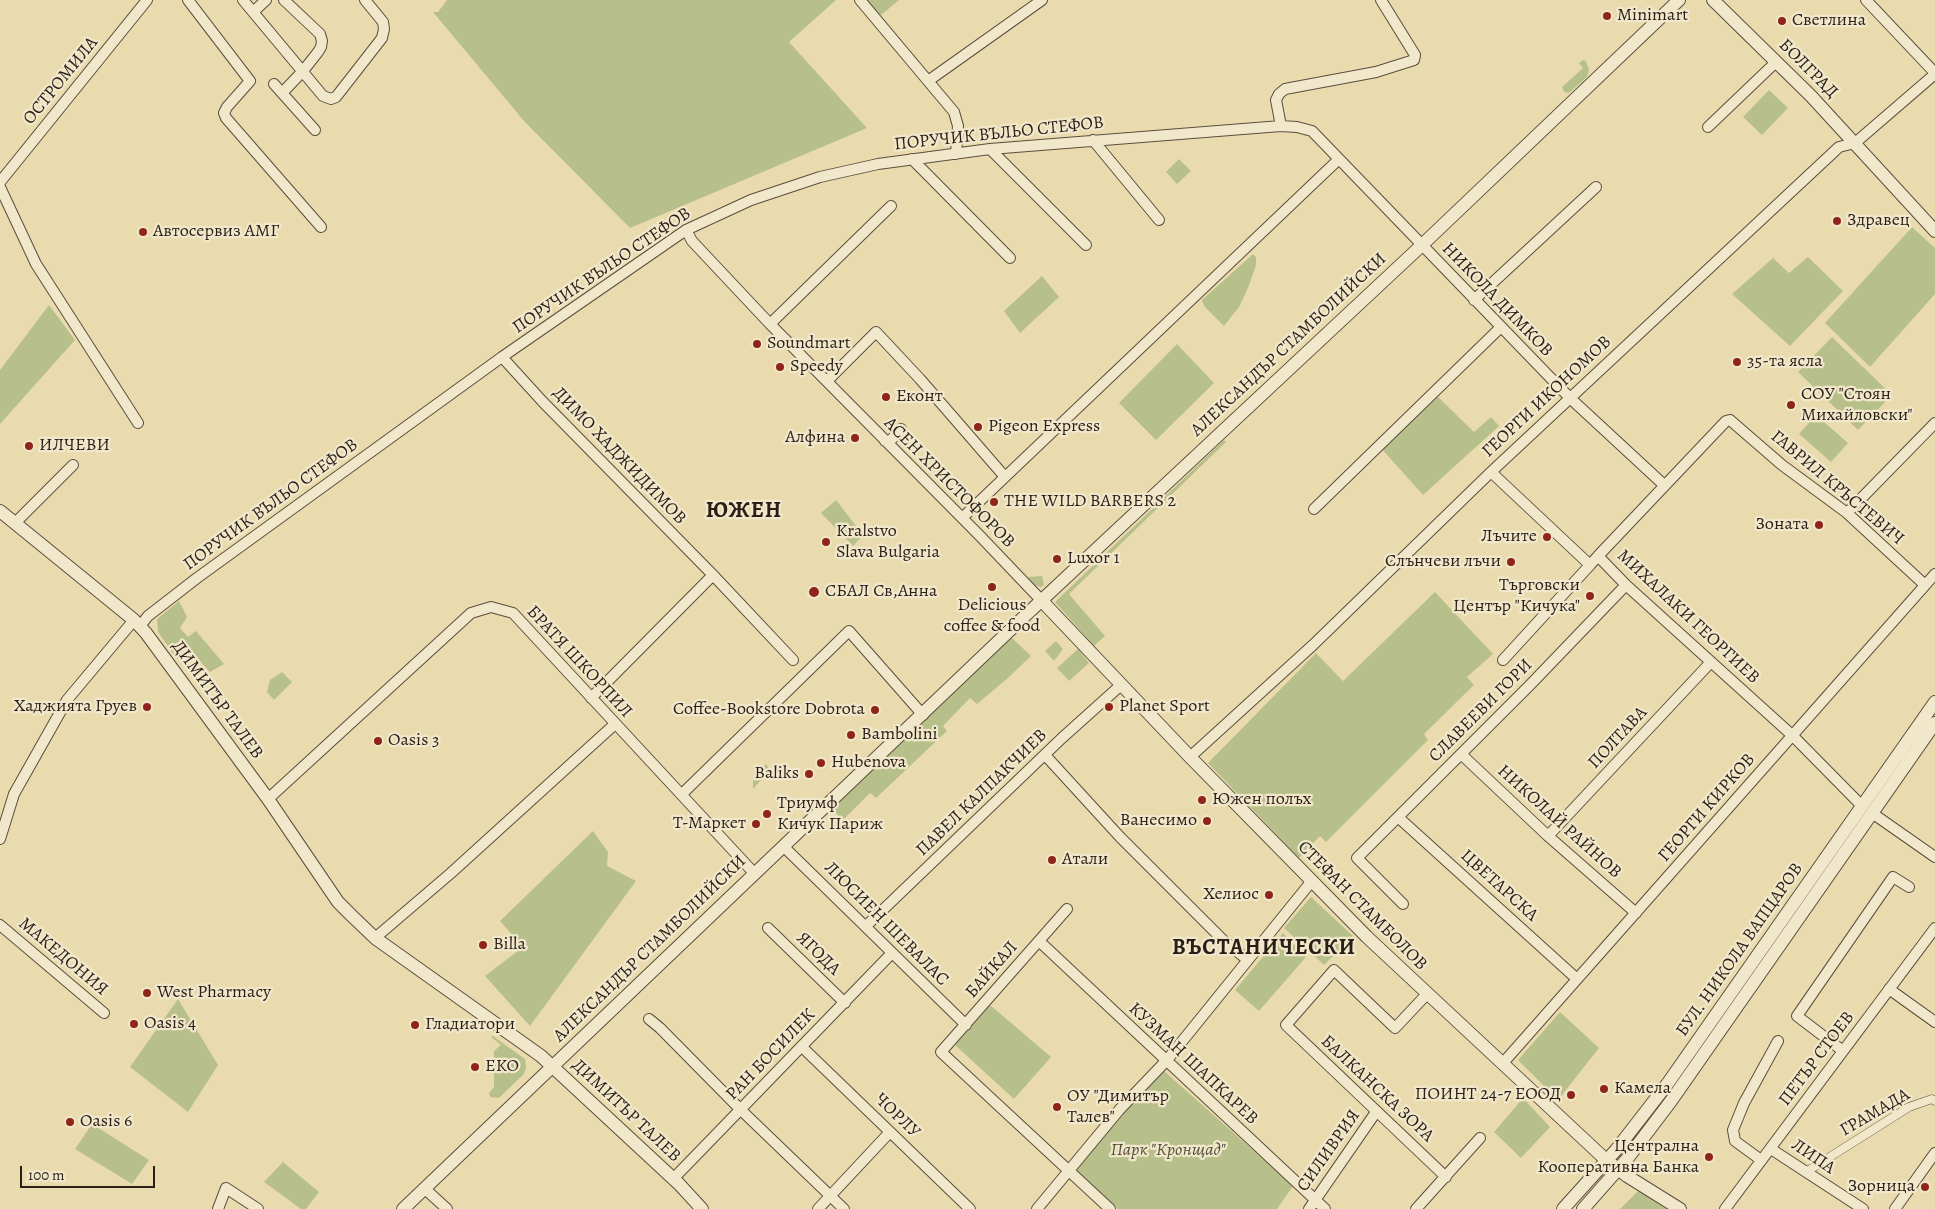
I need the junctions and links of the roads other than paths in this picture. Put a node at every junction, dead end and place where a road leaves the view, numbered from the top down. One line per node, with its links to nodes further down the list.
1 (147, 0): 30 (street, ОСТРОМИЛА)
2 (188, 0): 35 (street)
3 (244, 0): 13 (street)
4 (266, 0): 13 (street)
5 (284, 0): 15 (street)
6 (364, 0): 15 (street)
7 (860, 0): 17 (street)
8 (1042, 0): 17 (street)
9 (1381, 0): 20 (street)
10 (1679, 0): 39 (street, АЛЕКСАНДЪР СТАМБОЛИЙСКИ)
11 (1713, 0): 14 (street, БОЛГРАД)
12 (1866, 0): 16 (street)
13 (253, 12): 15 (street)
14 (1776, 62): 21 (street); 25 (street, БОЛГРАД)
15 (303, 71): 19 (street)
16 (1935, 74): 25 (street, ГЕОРГИ ИКОНОМОВ)
17 (928, 81): 27 (street)
18 (274, 84): 19 (street)
19 (282, 93): 22 (street)
20 (1281, 126): 23 (street, ПОРУЧИК ВЪЛЬО СТЕФОВ); 24 (street, ПОРУЧИК ВЪЛЬО СТЕФОВ)
21 (1708, 127)
22 (315, 130)
23 (1312, 131): 29 (street, НИКОЛА ДИМКОВ)
24 (1093, 140): 26 (street, ПОРУЧИК ВЪЛЬО СТЕФОВ); 34 (street)
25 (1855, 143): 37 (street, БОЛГРАД); 46 (street, ГЕОРГИ ИКОНОМОВ)
26 (990, 149): 27 (street, ПОРУЧИК ВЪЛЬО СТЕФОВ); 38 (street)
27 (956, 154): 28 (street, ПОРУЧИК ВЪЛЬО СТЕФОВ)
28 (912, 159): 36 (street, ПОРУЧИК ВЪЛЬО СТЕФОВ); 40 (street)
29 (1338, 160): 39 (street, НИКОЛА ДИМКОВ); 53 (street)
30 (0, 182)
31 (0, 187): 47 (street)
32 (1596, 187): 41 (street)
33 (891, 206): 42 (street)
34 (1159, 220)
35 (321, 227)
36 (686, 230): 42 (street, АСЕН ХРИСТОФОРОВ); 44 (street, ПОРУЧИК ВЪЛЬО СТЕФОВ)
37 (1935, 231)
38 (1086, 245)
39 (1422, 245): 41 (street, НИКОЛА ДИМКОВ); 66 (street, АЛЕКСАНДЪР СТАМБОЛИЙСКИ)
40 (1010, 258)
41 (1474, 300): 43 (street, НИКОЛА ДИМКОВ)
42 (770, 324): 45 (street, АСЕН ХРИСТОФОРОВ)
43 (1500, 328): 46 (street, НИКОЛА ДИМКОВ); 55 (street)
44 (502, 357): 63 (street, ДИМО ХАДЖИДИМОВ); 67 (street, ПОРУЧИК ВЪЛЬО СТЕФОВ)
45 (827, 381): 50 (street, АСЕН ХРИСТОФОРОВ); 53 (street)
46 (1570, 398): 52 (street, ГЕОРГИ ИКОНОМОВ); 54 (street, НИКОЛА ДИМКОВ)
47 (138, 423)
48 (1935, 423): 57 (street)
49 (901, 429): 50 (street)
50 (885, 441): 58 (street, АСЕН ХРИСТОФОРОВ)
51 (73, 465): 59 (street)
52 (1491, 472): 61 (street, МИХАЛАКИ ГЕОРГИЕВ); 80 (street, ГЕОРГИ ИКОНОМОВ)
53 (1006, 477): 58 (street)
54 (1664, 485): 57 (street, ГАВРИЛ КРЪСТЕВИЧ); 60 (street)
55 (1314, 509)
56 (0, 511): 59 (street, ДИМИТЪР ТАЛЕВ)
57 (1847, 513): 65 (street, ГАВРИЛ КРЪСТЕВИЧ)
58 (962, 518): 66 (street, АСЕН ХРИСТОФОРОВ)
59 (16, 524): 67 (street, ДИМИТЪР ТАЛЕВ)
60 (1598, 556): 61 (street, МИХАЛАКИ ГЕОРГИЕВ); 64 (street, МИХАЛАКИ ГЕОРГИЕВ)
61 (1590, 566): 69 (street)
62 (1935, 574): 65 (street, ГЕОРГИ КИРКОВ)
63 (713, 575): 68 (street, ДИМО ХАДЖИДИМОВ); 72 (street)
64 (1626, 585): 70 (street, МИХАЛАКИ ГЕОРГИЕВ); 78 (street, СЛАВЕЕВИ ГОРИ)
65 (1926, 585): 77 (street, ГЕОРГИ КИРКОВ)
66 (1042, 601): 71 (street, СТЕФАН СТАМБОЛОВ); 74 (street, АЛЕКСАНДЪР СТАМБОЛИЙСКИ)
67 (137, 623): 82 (street, ДИМИТЪР ТАЛЕВ); 86 (street)
68 (793, 660)
69 (1503, 660)
70 (1711, 662): 77 (street, МИХАЛАКИ ГЕОРГИЕВ); 85 (street, ПОЛТАВА)
71 (1121, 685): 79 (street, ПАВЕЛ КАЛПАКЧИЕВ); 80 (street, СТЕФАН СТАМБОЛОВ)
72 (591, 698): 76 (street, БРАТЯ ШКОРПИЛ); 82 (street, БРАТЯ ШКОРПИЛ)
73 (1935, 702): 83 (street, БУЛ. НИКОЛА ВАПЦАРОВ)
74 (923, 715): 81 (street); 87 (street, АЛЕКСАНДЪР СТАМБОЛИЙСКИ)
75 (1935, 723): 83 (street, БУЛ. НИКОЛА ВАПЦАРОВ)
76 (615, 724): 81 (street, БРАТЯ ШКОРПИЛ); 99 (street)
77 (1793, 736): 83 (street, МИХАЛАКИ ГЕОРГИЕВ); 94 (street, ГЕОРГИ КИРКОВ)
78 (1461, 754): 84 (street, СЛАВЕЕВИ ГОРИ); 85 (street, НИКОЛАЙ РАЙНОВ)
79 (1045, 755): 96 (street, ПАВЕЛ КАЛПАКЧИЕВ); 102 (street)
80 (1190, 757): 90 (street, СТЕФАН СТАМБОЛОВ)
81 (682, 794): 89 (street, БРАТЯ ШКОРПИЛ)
82 (268, 799): 99 (street, ДИМИТЪР ТАЛЕВ)
83 (1867, 809): 88 (street, МИХАЛАКИ ГЕОРГИЕВ); 125 (street, БУЛ. НИКОЛА ВАПЦАРОВ); 127 (street, БУЛ. НИКОЛА ВАПЦАРОВ)
84 (1399, 818): 92 (street, СЛАВЕЕВИ ГОРИ); 103 (street, ЦВЕТАРСКА)
85 (1548, 836): 94 (street, НИКОЛАЙ РАЙНОВ)
86 (0, 839)
87 (783, 846): 89 (street, АЛЕКСАНДЪР СТАМБОЛИЙСКИ); 96 (street, ЛЮСИЕН ШЕВАЛАС)
88 (1935, 857)
89 (754, 873): 116 (street, АЛЕКСАНДЪР СТАМБОЛИЙСКИ)
90 (1311, 882): 102 (street); 105 (street, СТЕФАН СТАМБОЛОВ)
91 (1909, 887): 113 (street)
92 (1403, 904)
93 (1067, 909): 100 (street, БАЙКАЛ)
94 (1636, 913): 103 (street, ГЕОРГИ КИРКОВ)
95 (0, 925): 107 (street, МАКЕДОНИЯ)
96 (866, 926): 101 (street, ЛЮСИЕН ШЕВАЛАС)
97 (768, 928): 106 (street, ЯГОДА)
98 (1935, 928): 104 (street, ПЕТЪР СТОЕВ)
99 (375, 938): 116 (street, ДИМИТЪР ТАЛЕВ)
100 (1039, 941): 110 (street, БАЙКАЛ); 114 (street, КУЗМАН ШАПКАРЕВ)
101 (892, 953): 106 (street, РАН БОСИЛЕК); 110 (street, ЛЮСИЕН ШЕВАЛАС)
102 (1248, 960): 114 (street)
103 (1577, 979): 115 (street, ГЕОРГИ КИРКОВ)
104 (1889, 989): 109 (street); 113 (street, ПЕТЪР СТОЕВ)
105 (1427, 994): 115 (street, СТЕФАН СТАМБОЛОВ); 119 (street, БАЛКАНСКА ЗОРА)
106 (845, 1003): 112 (street, РАН БОСИЛЕК)
107 (104, 1013)
108 (649, 1019): 118 (street)
109 (1935, 1022)
110 (966, 1025): 126 (street, БАЙКАЛ)
111 (1778, 1041): 124 (street)
112 (802, 1046): 118 (street, РАН БОСИЛЕК); 120 (street, ЧОРЛУ)
113 (1843, 1051): 122 (street, ПЕТЪР СТОЕВ)
114 (1167, 1060): 126 (street); 133 (street, КУЗМАН ШАПКАРЕВ)
115 (1503, 1064): 125 (street, СТЕФАН СТАМБОЛОВ)
116 (552, 1066): 130 (street, ДИМИТЪР ТАЛЕВ); 131 (street, АЛЕКСАНДЪР СТАМБОЛИЙСКИ)
117 (1935, 1101): 128 (street, ГРАМАДА)
118 (741, 1110): 130 (street, РАН БОСИЛЕК); 132 (street)
119 (1376, 1112): 129 (street, БАЛКАНСКА ЗОРА); 133 (street, СИЛИВРИЯ)
120 (890, 1132): 132 (street); 141 (street, ЧОРЛУ)
121 (1480, 1138): 129 (street)
122 (1771, 1149): 124 (street, ПЕТЪР СТОЕВ); 128 (street, ЛИПА)
123 (1935, 1153): 152 (street)
124 (1761, 1160): 150 (street, ПЕТЪР СТОЕВ)
125 (1607, 1161): 127 (street, СТЕФАН СТАМБОЛОВ); 147 (street, БУЛ. НИКОЛА ВАПЦАРОВ)
126 (1069, 1170): 142 (street); 143 (street)
127 (1618, 1170): 148 (street, БУЛ. НИКОЛА ВАПЦАРОВ); 149 (street, СТЕФАН СТАМБОЛОВ)
128 (1806, 1172): 151 (street, ЛИПА)
129 (1446, 1177): 146 (street)
130 (673, 1179): 138 (street, ДИМИТЪР ТАЛЕВ)
131 (424, 1188): 136 (street, АЛЕКСАНДЪР СТАМБОЛИЙСКИ); 137 (street)
132 (830, 1195): 139 (street); 140 (street)
133 (1315, 1199): 144 (street, СИЛИВРИЯ); 145 (street, КУЗМАН ШАПКАРЕВ)
134 (218, 1209): 135 (street)
135 (258, 1209)
136 (403, 1209)
137 (447, 1209)
138 (702, 1209)
139 (818, 1209)
140 (844, 1209)
141 (970, 1209)
142 (1037, 1209)
143 (1110, 1209)
144 (1309, 1209)
145 (1326, 1209)
146 (1416, 1209)
147 (1563, 1209)
148 (1583, 1209)
149 (1680, 1209)
150 (1725, 1209)
151 (1863, 1209)
152 (1895, 1209)

